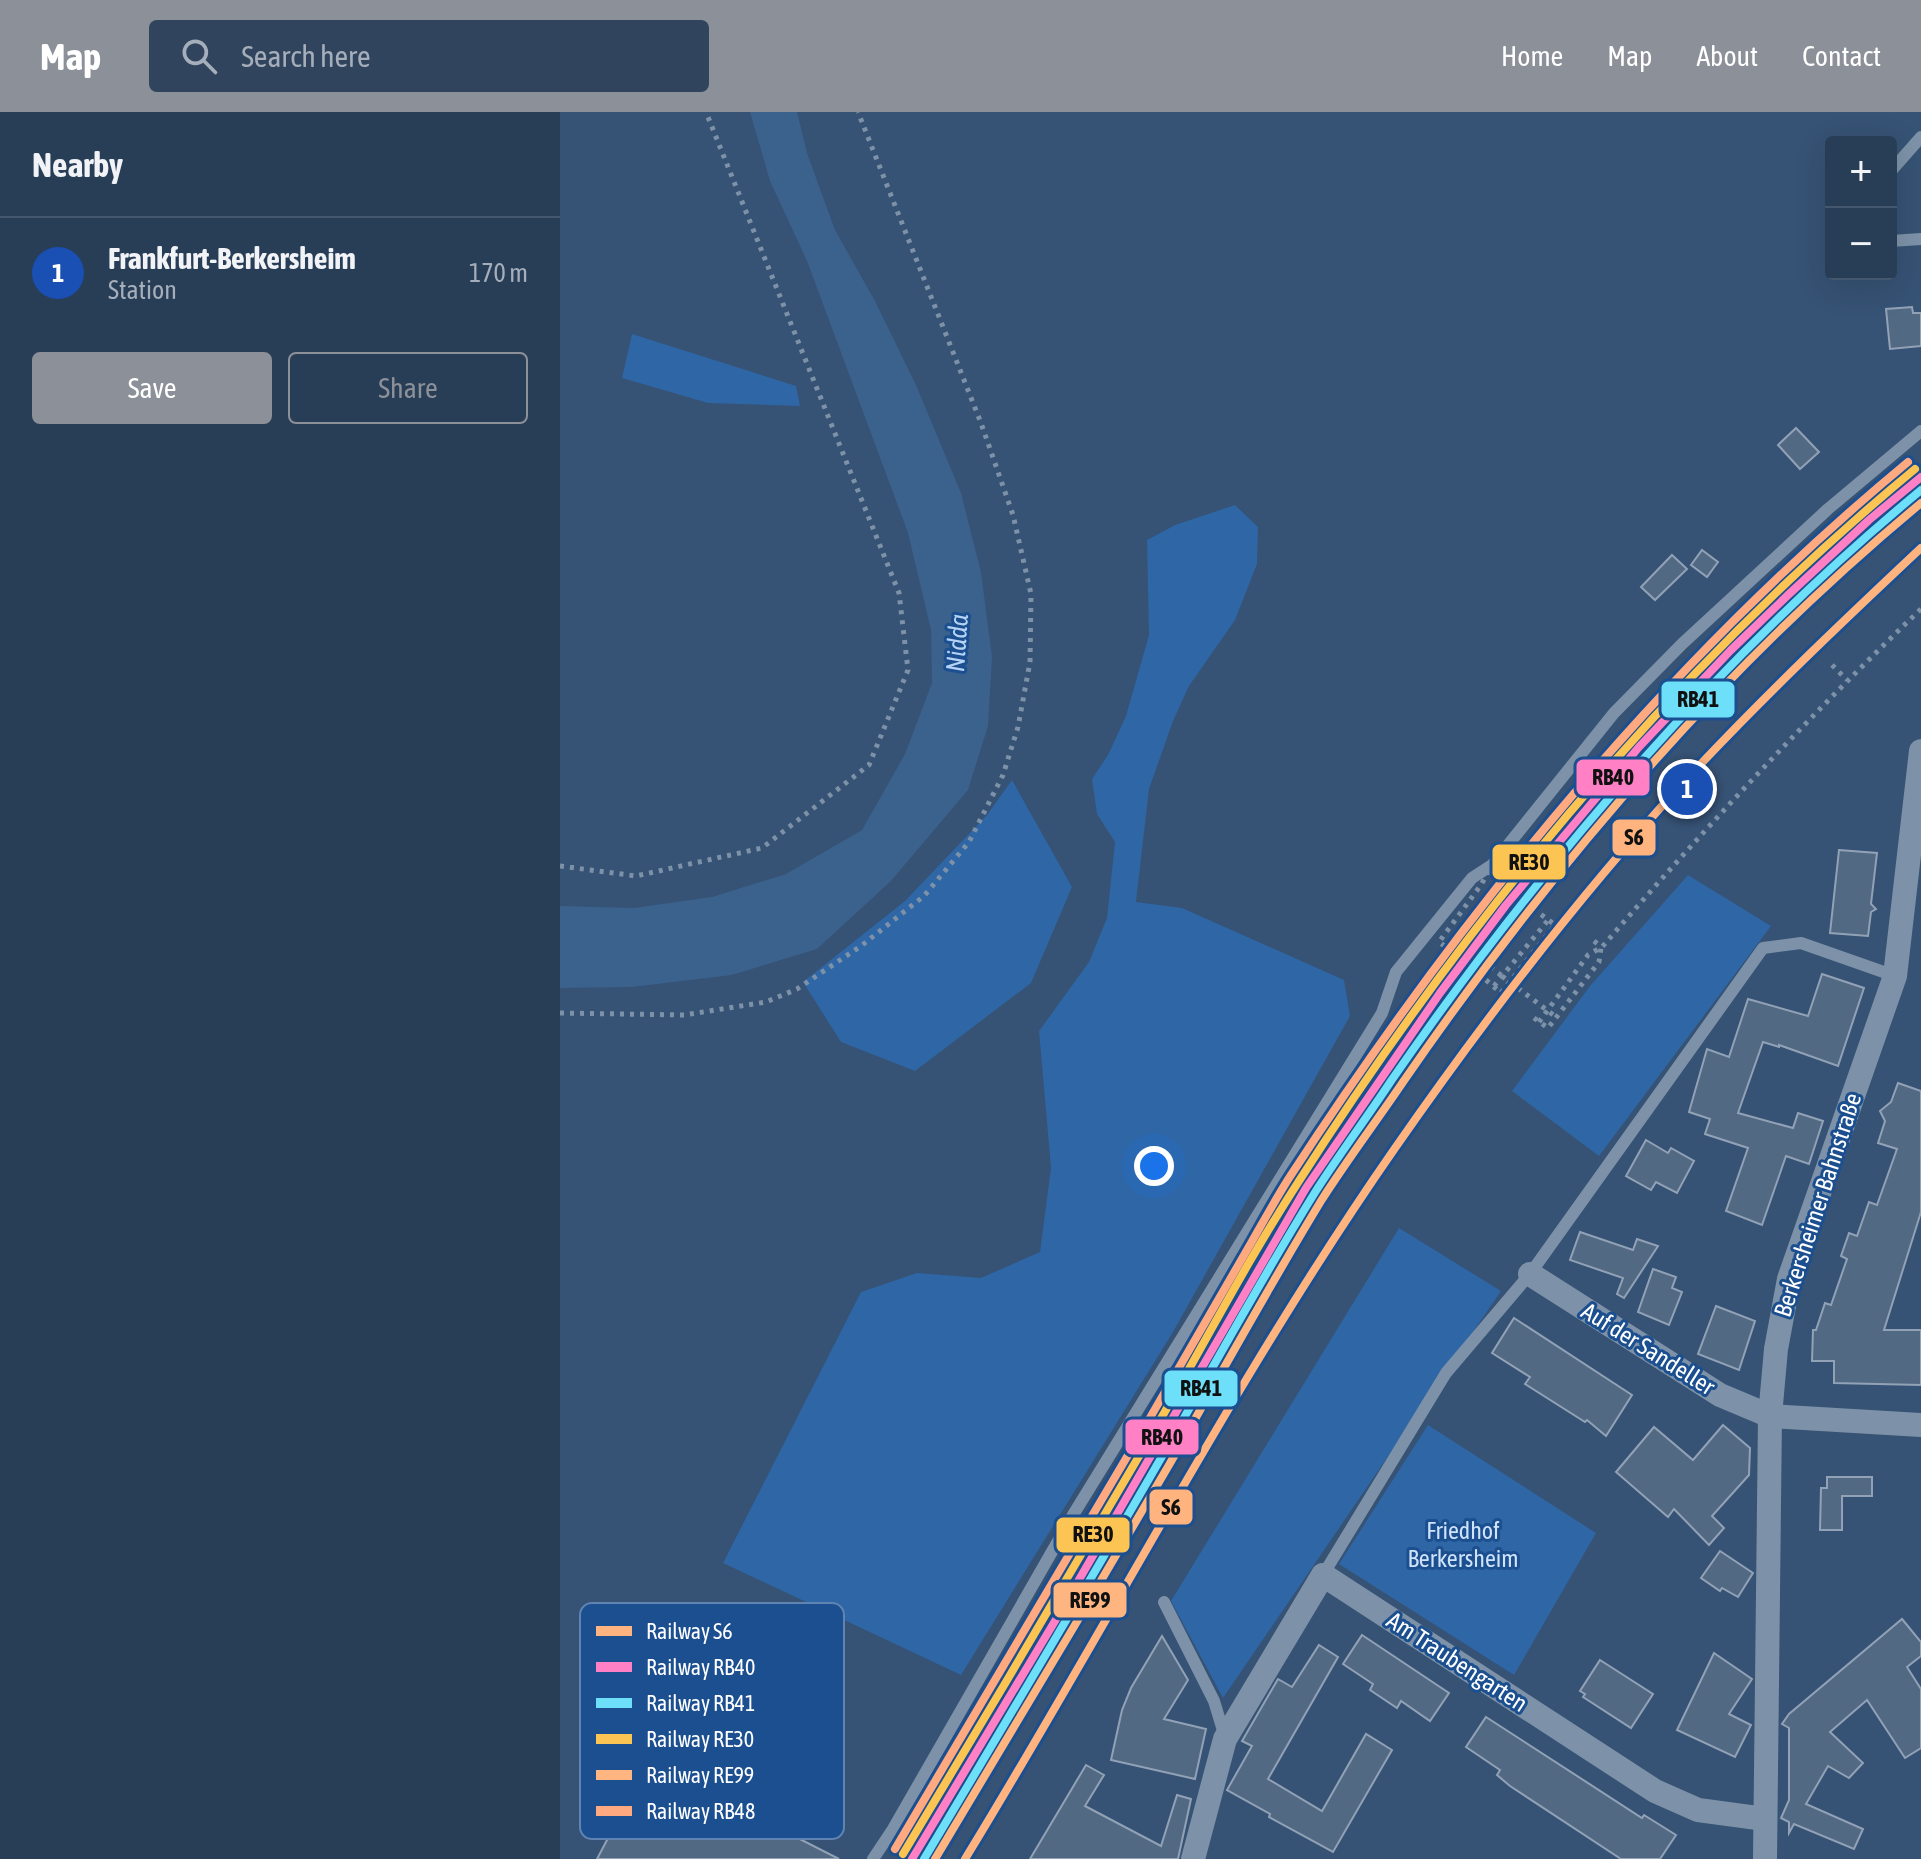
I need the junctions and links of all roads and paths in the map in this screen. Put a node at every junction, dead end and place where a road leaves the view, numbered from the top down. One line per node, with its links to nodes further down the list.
1 (706, 112): 12 (path)
2 (858, 112): 24 (path)
3 (1921, 137): 4 (lane)
4 (1897, 164)
5 (1921, 239): 6 (lane)
6 (1897, 241)
7 (1921, 431): 33 (lane)
8 (1921, 609): 10 (path)
9 (1832, 665): 10 (path)
10 (1847, 680): 19 (path)
11 (1921, 751): 21 (street, Berkersheimer Bahnstraße)
12 (560, 866)
13 (1505, 881): 18 (path)
14 (1539, 913): 15 (path)
15 (1549, 919): 20 (path); 23 (path)
16 (1594, 941): 19 (path)
17 (1439, 942): 18 (path)
18 (1459, 942): 20 (path)
19 (1602, 947): 25 (path); 25 (path)
20 (1502, 976): 23 (path, bridge); 25 (path, bridge)
21 (1895, 976): 26 (lane); 27 (street, Berkersheimer Bahnstraße)
22 (1486, 980): 23 (path)
23 (1495, 985)
24 (560, 1013)
25 (1556, 1017)
26 (1530, 1274): 27 (street, Auf der Sandeller); 29 (lane)
27 (1770, 1416): 28 (street, Auf der Sandeller); 32 (street, Berkersheimer Bahnstraße)
28 (1921, 1425)
29 (1323, 1575): 31 (street); 32 (street, Am Traubengarten)
30 (1164, 1602): 31 (lane)
31 (1225, 1739): 34 (street)
32 (1765, 1819): 35 (street, Berkersheimer Bahnstraße)
33 (873, 1859)
34 (1193, 1859)
35 (1765, 1859)

